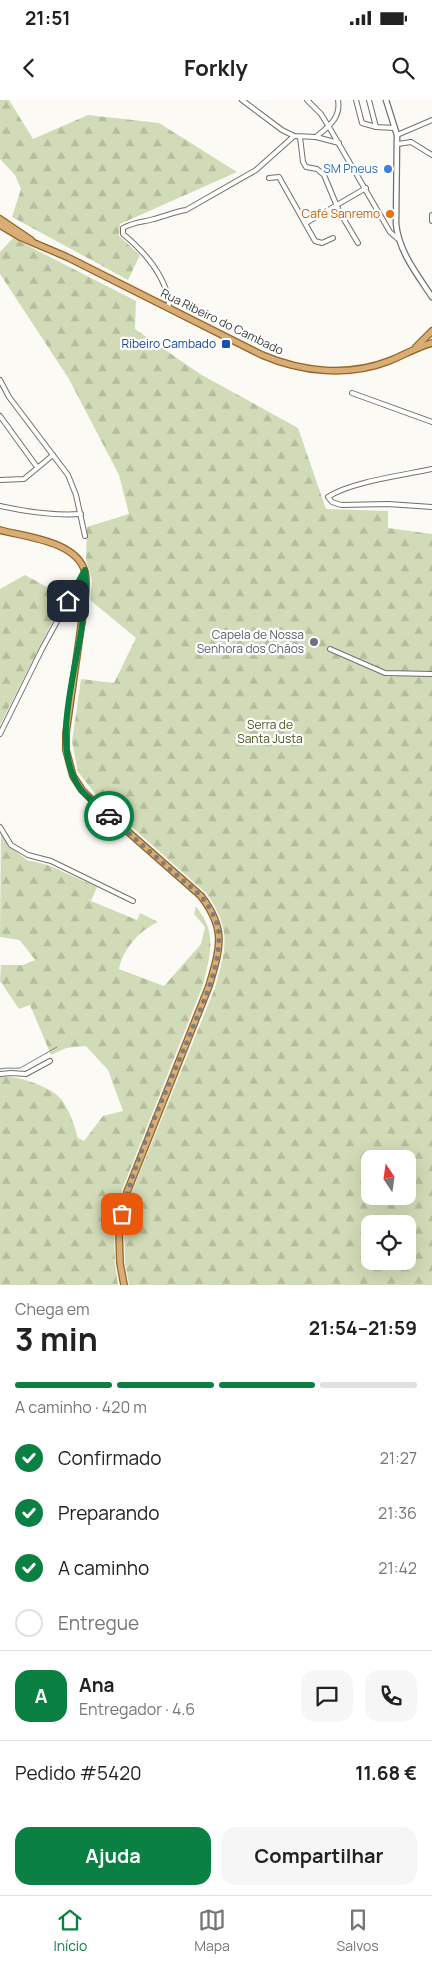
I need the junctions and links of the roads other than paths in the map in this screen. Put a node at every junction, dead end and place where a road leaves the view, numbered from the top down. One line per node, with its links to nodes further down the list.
1 (242, 100): 13 (street)
2 (307, 100): 8 (street)
3 (338, 100): 8 (street)
4 (356, 100): 9 (street)
5 (369, 100): 9 (street)
6 (386, 100): 10 (street)
7 (432, 120): 11 (street)
8 (329, 126): 15 (street); 17 (street)
9 (376, 127): 10 (street)
10 (395, 128): 12 (street)
11 (409, 131): 12 (street); 16 (street)
12 (397, 135): 18 (street)
13 (294, 136): 14 (street); 33 (street)
14 (300, 137): 15 (street); 22 (street)
15 (316, 137): 17 (street)
16 (411, 142): 18 (street); 19 (street)
17 (339, 143): 21 (street)
18 (398, 144): 29 (street)
19 (432, 155)
20 (269, 178): 26 (street)
21 (366, 188): 22 (street); 29 (street)
22 (338, 205): 26 (street); 31 (street)
23 (432, 215): 25 (street)
24 (0, 219): 30 (main road, Rua Ribeiro do Cambado)
25 (432, 221)
26 (306, 223): 28 (street)
27 (0, 225): 30 (main road, Rua Ribeiro do Cambado)
28 (333, 238)
29 (398, 239): 32 (street)
30 (32, 241): 33 (main road, Rua Ribeiro do Cambado)
31 (358, 243)
32 (432, 297)
33 (169, 308): 36 (main road, Rua Ribeiro do Cambado)
34 (432, 331): 36 (main road)
35 (432, 343): 36 (main road)
36 (412, 350)
37 (0, 380): 41 (street)
38 (352, 393): 40 (street)
39 (0, 416): 42 (street)
40 (432, 422)
41 (53, 455): 42 (street); 47 (street)
42 (37, 467): 44 (street)
43 (432, 469): 46 (street)
44 (0, 480)
45 (0, 506): 47 (street)
46 (432, 507)
47 (81, 514): 49 (street)
48 (1, 530): 50 (main road)
49 (85, 536)
50 (85, 570): 53 (street); 58 (main road)
51 (330, 649): 52 (street)
52 (432, 674)
53 (0, 734)
54 (0, 827): 55 (street)
55 (132, 902)
56 (50, 1061): 57 (street)
57 (0, 1074)
58 (124, 1285)

